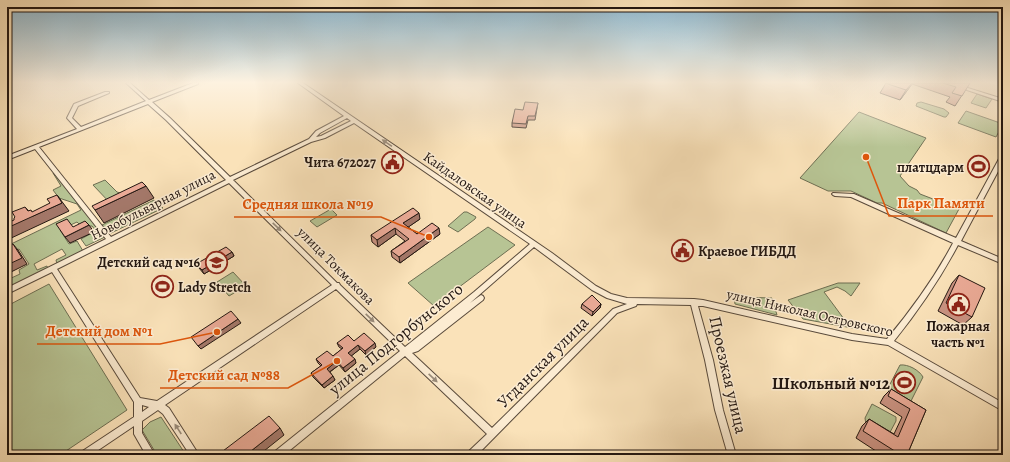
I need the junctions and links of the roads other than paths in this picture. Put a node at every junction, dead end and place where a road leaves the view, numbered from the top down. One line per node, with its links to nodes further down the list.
1 (77, 105): 9 (street)
2 (142, 105): 9 (street)
3 (152, 105): 14 (street, улица Токмакова)
4 (331, 105): 5 (street, Кайдаловская улица)
5 (347, 116): 6 (street); 7 (street, Кайдаловская улица)
6 (336, 121): 8 (street); 8 (street); 10 (street)
7 (354, 121): 8 (street); 18 (street, Кайдаловская улица, one-way to 7)
8 (345, 127): 10 (street)
9 (80, 129): 11 (street)
10 (311, 140): 14 (street, Новобульварная улица)
11 (36, 147): 13 (street); 16 (street)
12 (1003, 157): 17 (street)
13 (7, 158)
14 (229, 180): 16 (street, Новобульварная улица); 21 (street, улица Токмакова, one-way to 21)
15 (835, 194): 17 (street)
16 (110, 240): 20 (street, Новобульварная улица)
17 (957, 242): 19 (street); 26 (street)
18 (534, 245): 24 (street, Кайдаловская улица); 27 (street, улица Подгорбунского)
19 (1003, 262)
20 (53, 268): 22 (street, Новобульварная улица); 28 (street)
21 (337, 285): 27 (street, улица Токмакова, one-way to 27); 29 (street)
22 (7, 291)
23 (481, 298): 27 (street)
24 (643, 302): 25 (street, улица Николая Островского); 32 (street, Угданская улица)
25 (694, 302): 26 (street, улица Николая Островского); 38 (street, Проезжая улица)
26 (890, 342): 30 (street, улица Николая Островского)
27 (404, 351): 32 (street, улица Токмакова, one-way to 32); 36 (street, улица Подгорбунского)
28 (138, 400): 29 (street); 31 (street)
29 (158, 405): 31 (street); 35 (street, one-way to 29)
30 (1003, 407)
31 (138, 419): 33 (street); 34 (street)
32 (493, 434): 37 (street, Угданская улица)
33 (84, 455)
34 (151, 455)
35 (195, 455)
36 (276, 455)
37 (471, 455)
38 (732, 455)

